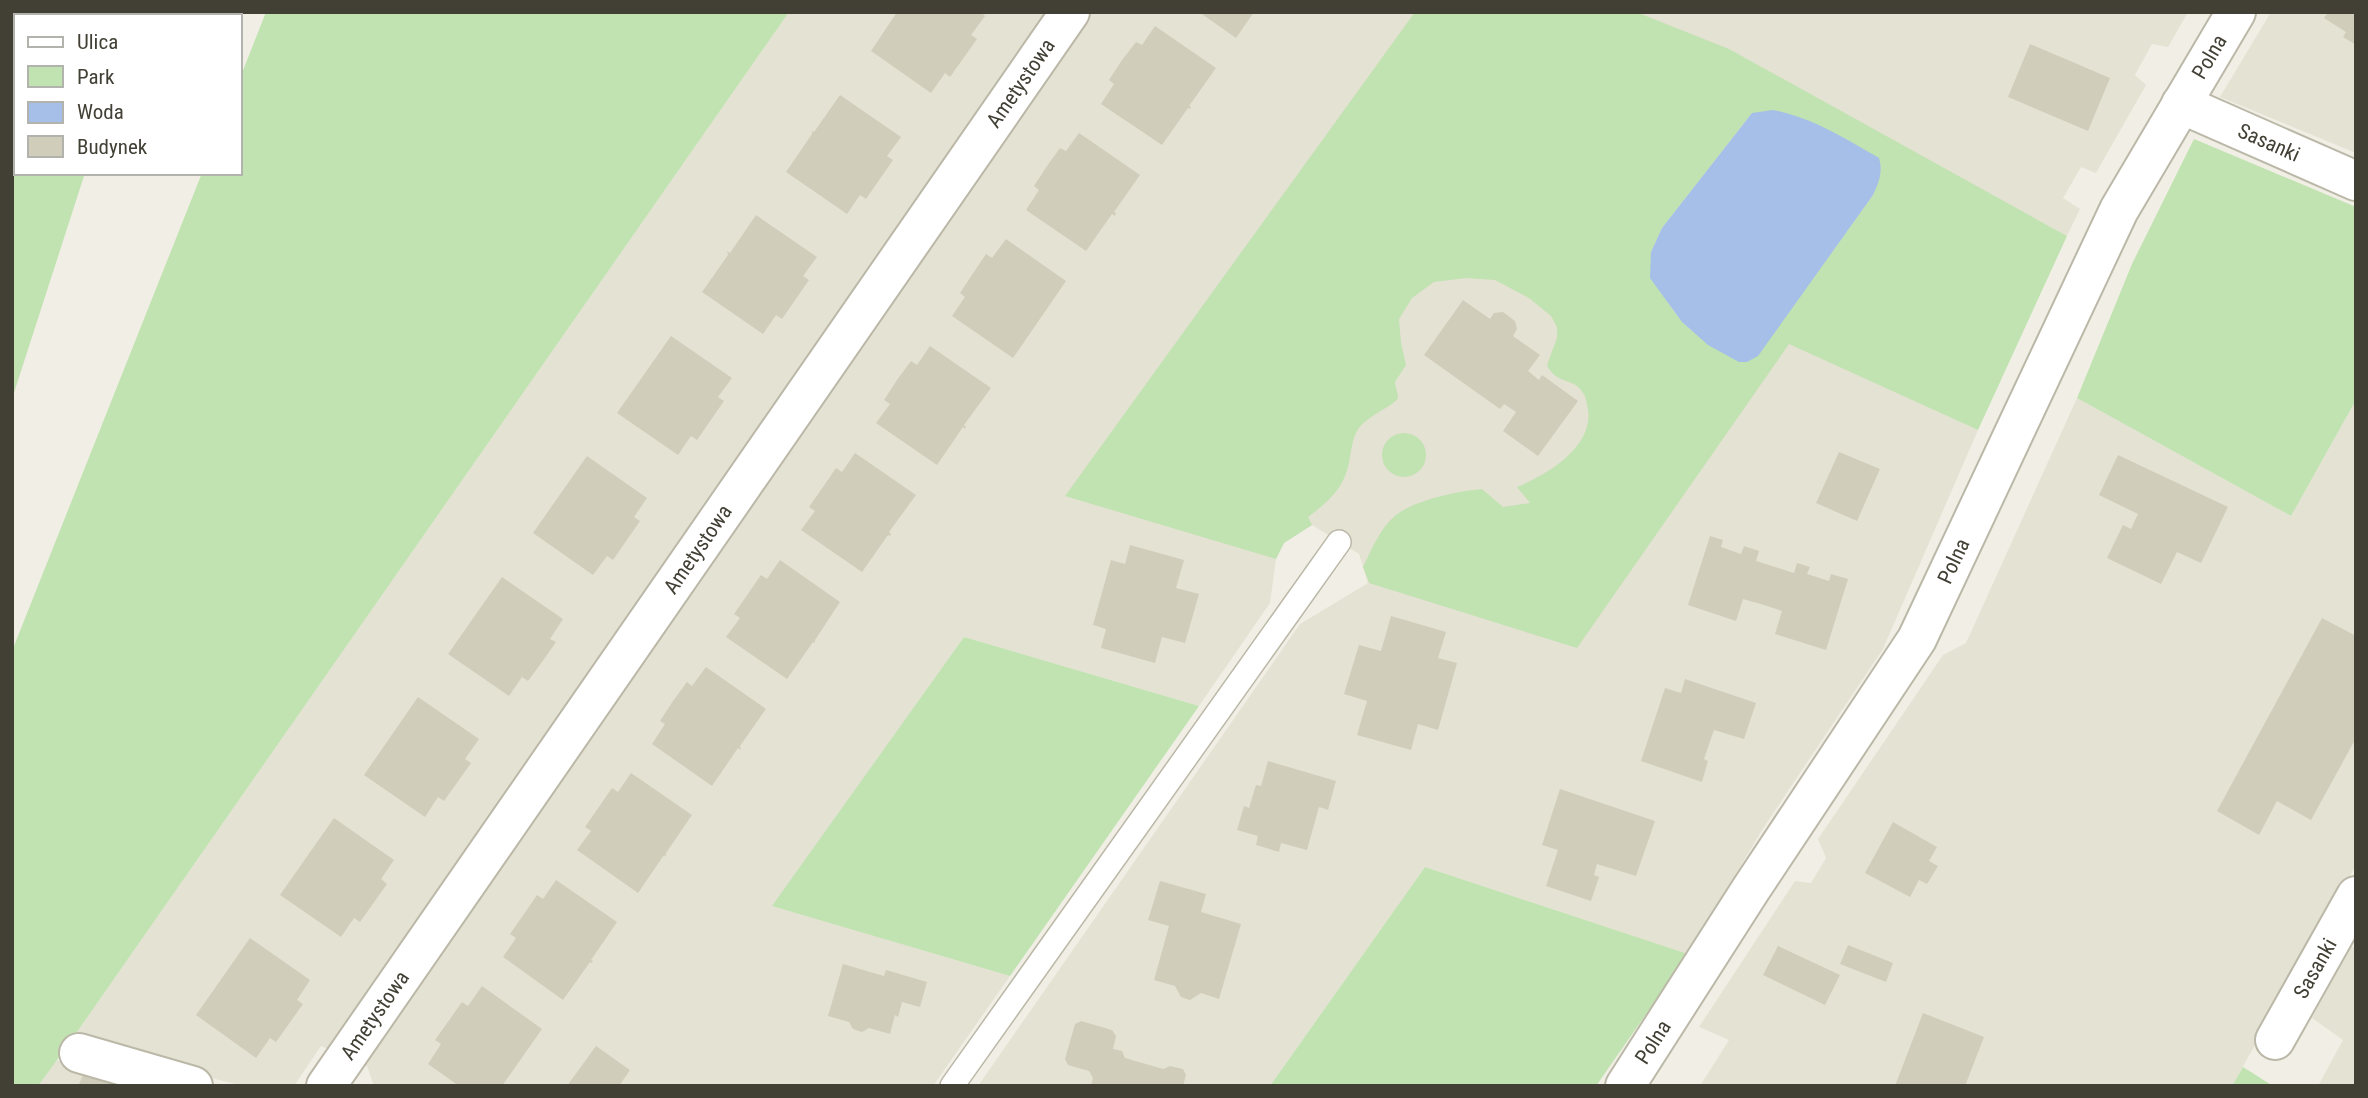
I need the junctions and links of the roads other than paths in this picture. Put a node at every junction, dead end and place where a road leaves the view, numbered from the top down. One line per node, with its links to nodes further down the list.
1 (1070, 12): 10 (street, Ametystowa)
2 (2236, 12): 3 (street, Polna)
3 (2181, 104): 4 (street, Sasanki); 12 (street, Polna)
4 (2356, 181)
5 (1339, 542): 11 (lane)
6 (2356, 896): 7 (street, Sasanki)
7 (2275, 1040)
8 (79, 1053): 9 (street)
9 (193, 1086)
10 (326, 1086)
11 (952, 1086)
12 (1625, 1086)

